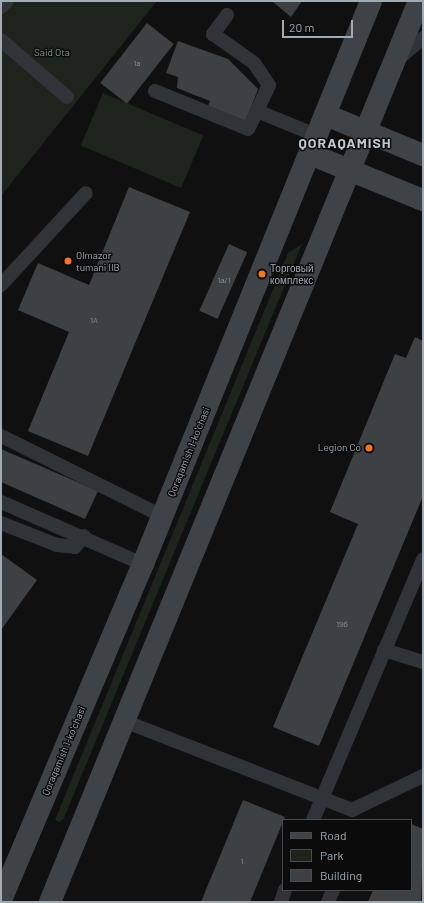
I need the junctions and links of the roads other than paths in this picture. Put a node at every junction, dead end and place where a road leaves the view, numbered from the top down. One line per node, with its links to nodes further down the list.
1 (7, 1): 4 (lane)
2 (371, 1): 12 (main road, Qoraqamish 1-koʻchasi)
3 (419, 1): 8 (main road)
4 (1, 7)
5 (227, 15): 11 (lane)
6 (423, 38): 8 (lane)
7 (1, 40): 10 (lane)
8 (394, 62): 13 (main road)
9 (155, 91): 11 (lane)
10 (67, 97)
11 (257, 112): 14 (lane)
12 (326, 115): 13 (main road); 14 (main road, Qoraqamish 1-koʻchasi)
13 (366, 132): 15 (main road); 16 (main road)
14 (314, 145): 16 (main road); 22 (main road, Qoraqamish 1-koʻchasi)
15 (423, 155)
16 (350, 170): 18 (main road); 29 (main road)
17 (86, 193): 19 (lane)
18 (423, 200)
19 (1, 285)
20 (1, 436): 22 (lane)
21 (1, 502): 24 (lane)
22 (162, 516): 26 (main road, Qoraqamish 1-koʻchasi)
23 (1, 523): 24 (lane)
24 (84, 536): 26 (lane)
25 (423, 559): 27 (lane)
26 (143, 564): 36 (main road, Qoraqamish 1-koʻchasi)
27 (384, 650): 28 (lane); 31 (lane)
28 (423, 662)
29 (124, 721): 31 (lane); 37 (main road)
30 (423, 776): 32 (lane)
31 (320, 800): 32 (lane); 33 (lane)
32 (355, 815)
33 (313, 819)
34 (285, 891): 38 (lane)
35 (333, 891): 39 (lane)
36 (2, 895)
37 (50, 902)
38 (280, 902)
39 (328, 902)

